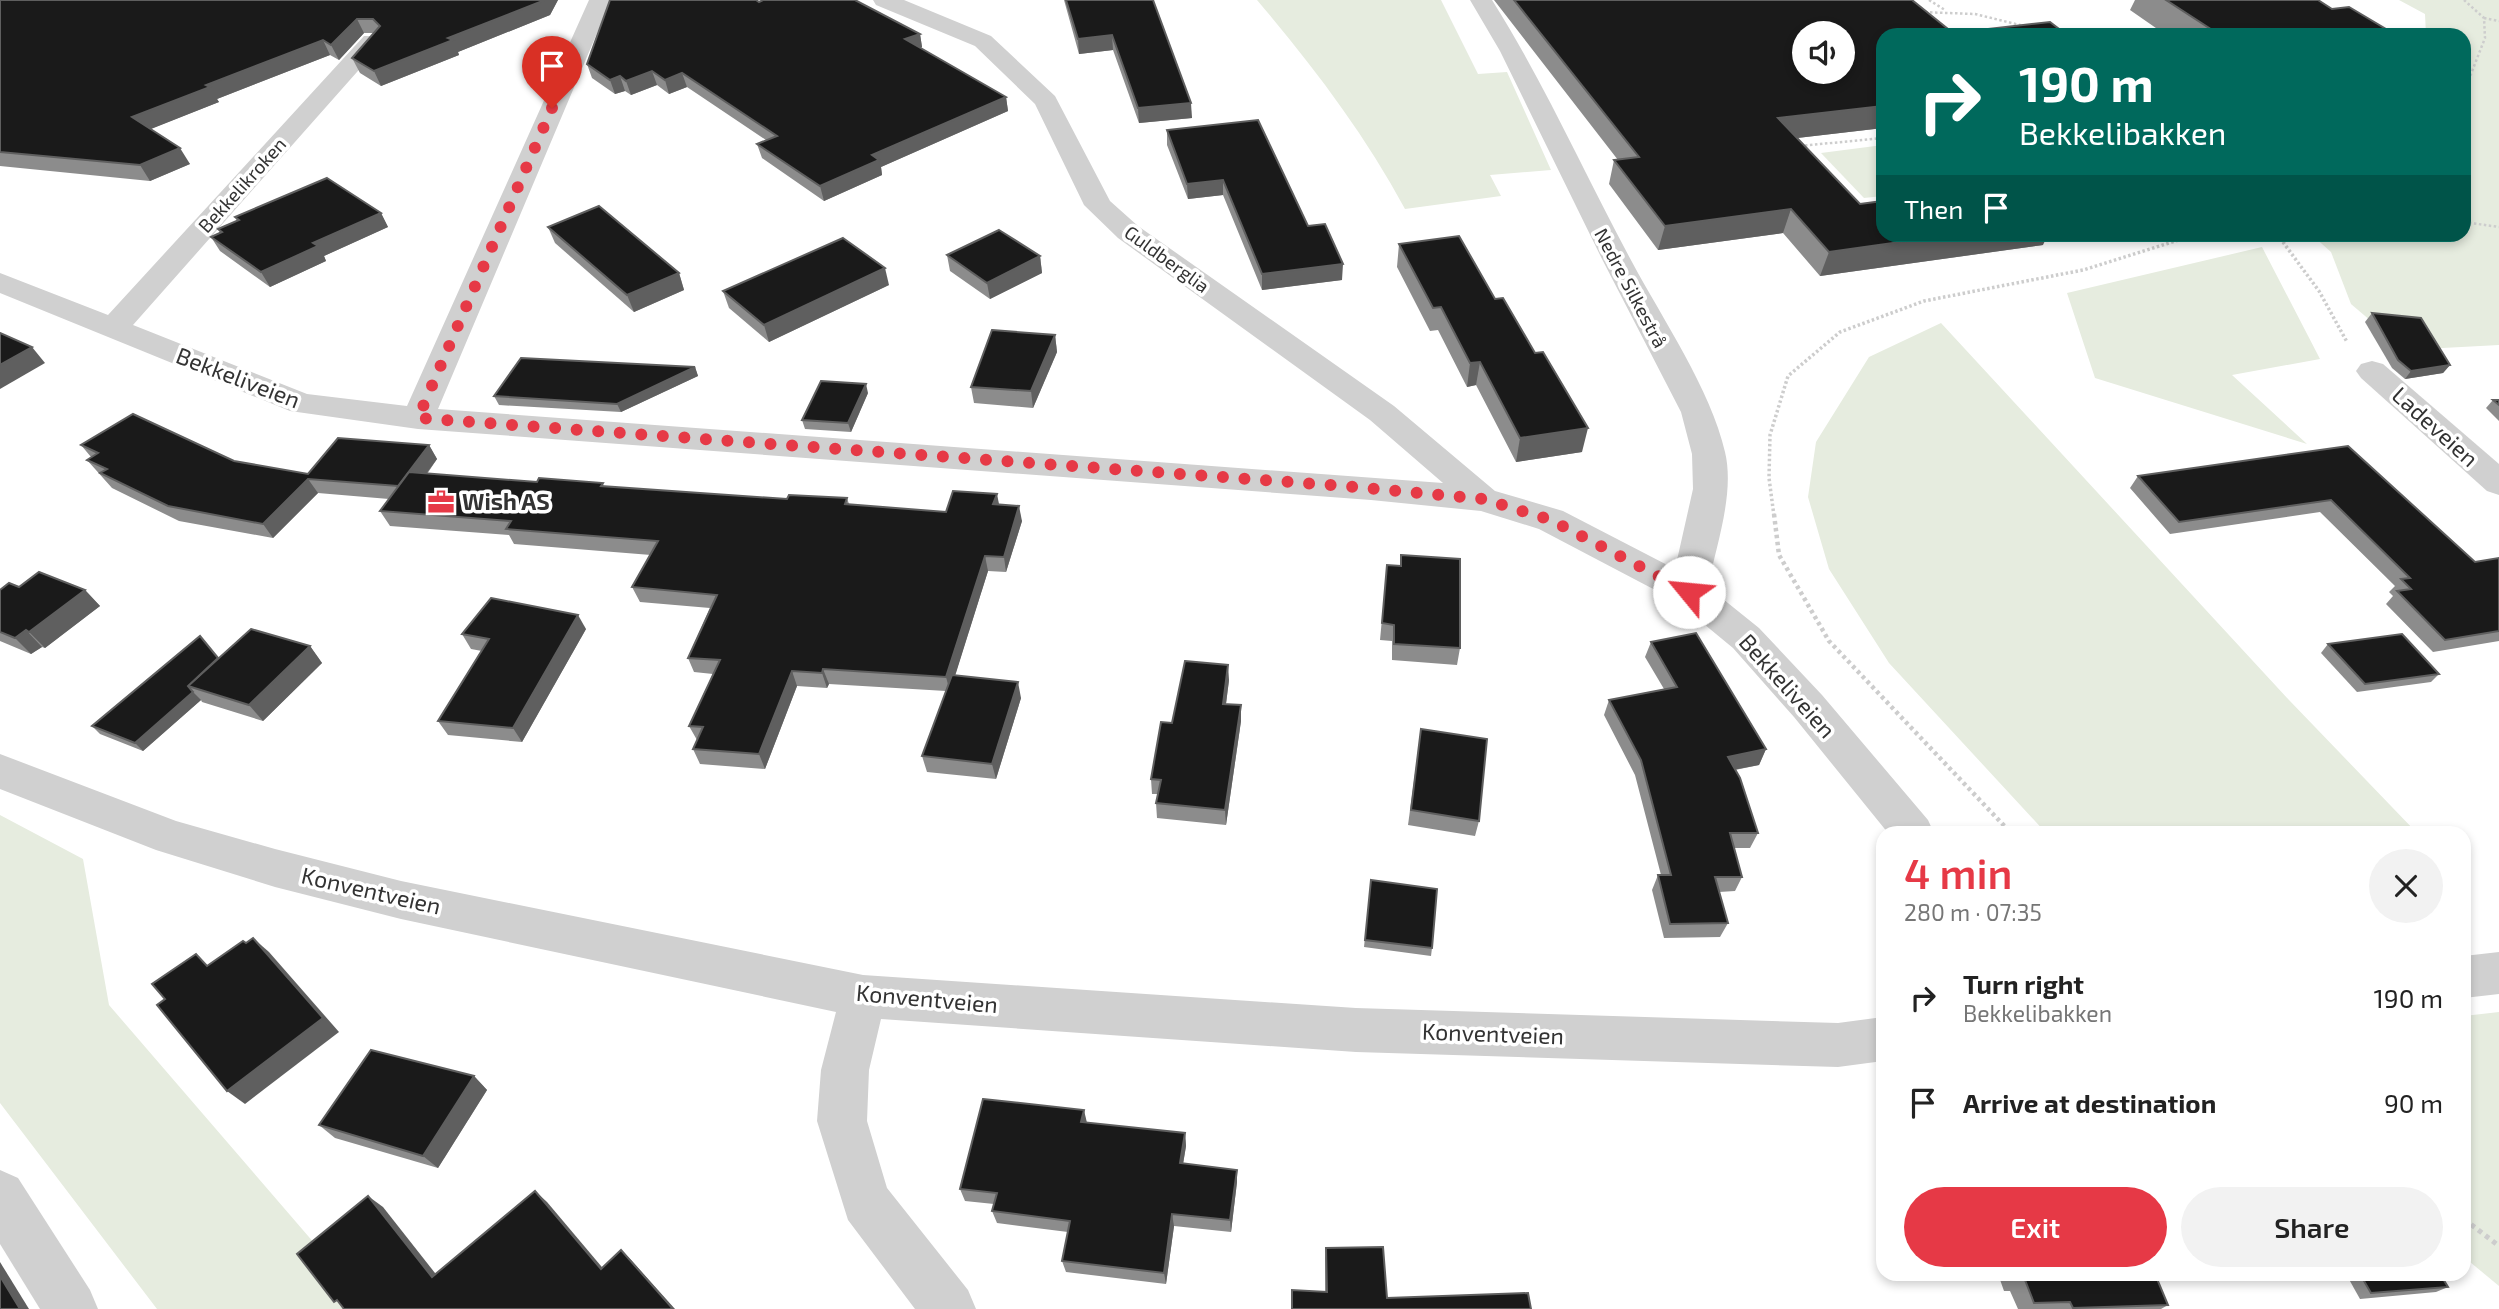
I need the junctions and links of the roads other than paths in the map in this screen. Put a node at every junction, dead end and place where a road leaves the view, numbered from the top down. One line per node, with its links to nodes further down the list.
1 (600, 0): 8 (street)
2 (884, 0): 10 (street, Guldberglia)
3 (1482, 0): 11 (street, Nedre Silkestrå)
4 (372, 41): 6 (street, Bekkelikroken)
5 (0, 282): 6 (street, Bekkeliveien)
6 (112, 329): 8 (street, Bekkeliveien)
7 (2372, 370): 9 (street, Ladeveien)
8 (418, 418): 10 (street, Bekkeliveien)
9 (2499, 483)
10 (1483, 499): 11 (street, Bekkeliveien)
11 (1689, 592): 13 (street, Bekkeliveien)
12 (0, 771): 16 (street, Konventveien)
13 (1907, 826)
14 (2499, 973): 15 (street)
15 (2471, 976)
16 (863, 996): 17 (street, Konventveien); 20 (street)
17 (1876, 1041)
18 (0, 1196): 19 (street)
19 (71, 1309)
20 (949, 1309)

